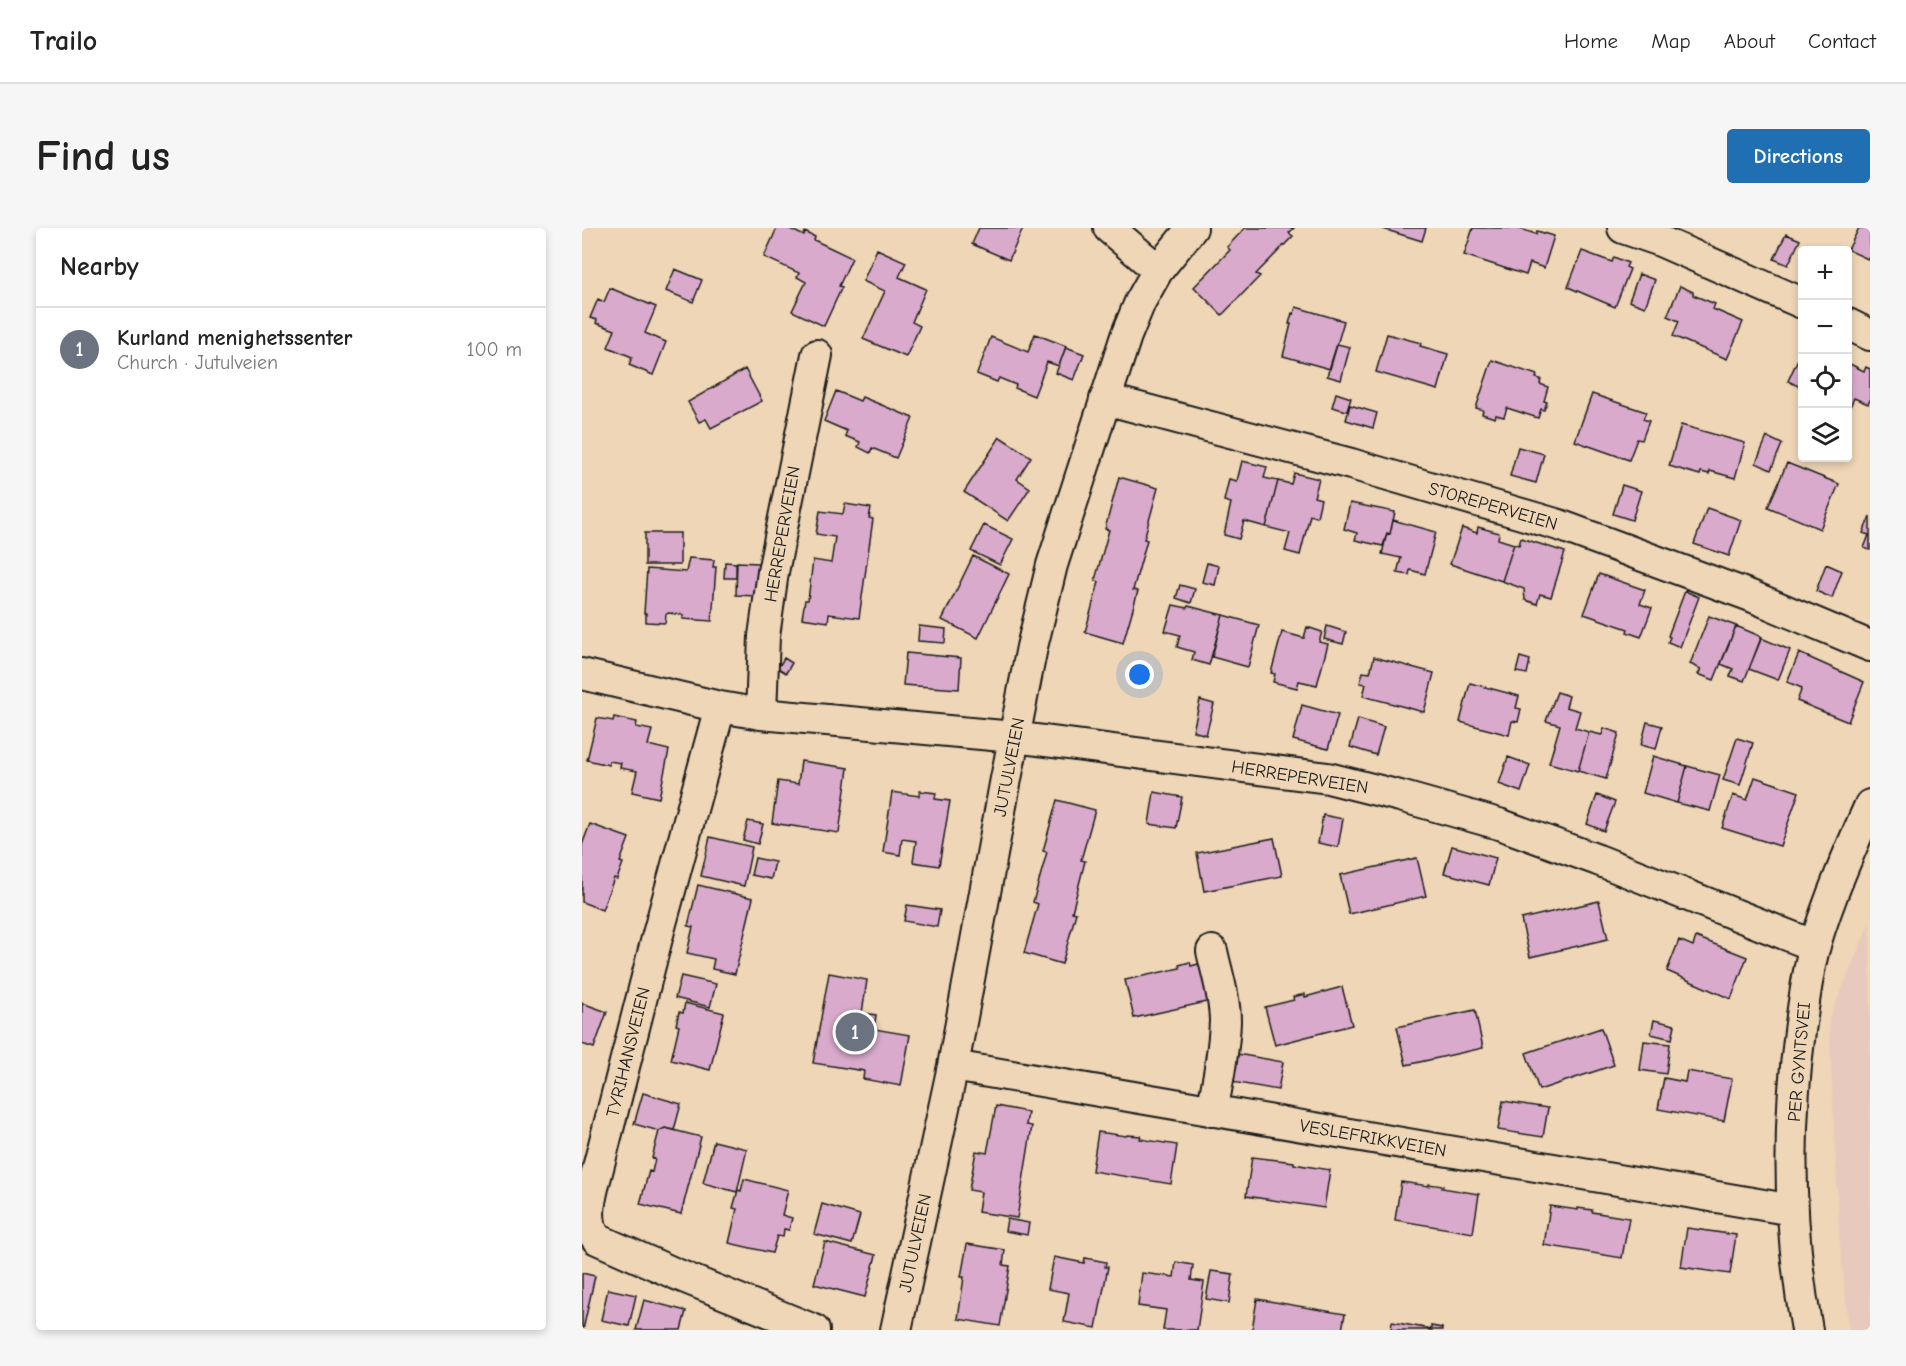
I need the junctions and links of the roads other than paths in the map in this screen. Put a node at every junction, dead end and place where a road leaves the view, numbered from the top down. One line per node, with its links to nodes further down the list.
1 (1109, 228): 4 (street)
2 (1192, 228): 4 (street, JUTULVEIEN)
3 (1623, 228): 5 (street)
4 (1158, 270): 9 (street, JUTULVEIEN)
5 (1798, 301)
6 (1852, 326): 7 (street)
7 (1870, 335)
8 (817, 355): 13 (street, HERREPERVEIEN)
9 (1105, 399): 10 (street, STOREPERVEIEN); 14 (street, JUTULVEIEN)
10 (1870, 646)
11 (582, 674): 12 (street, HERREPERVEIEN)
12 (720, 707): 13 (street, HERREPERVEIEN); 21 (street, TYRIHANSVEIEN)
13 (761, 714): 14 (street, HERREPERVEIEN)
14 (1014, 736): 16 (street, HERREPERVEIEN); 18 (street, JUTULVEIEN)
15 (1870, 805): 16 (street, PER GYNTSVEI)
16 (1815, 946): 20 (street, PER GYNTSVEI)
17 (1212, 951): 19 (street)
18 (954, 1066): 19 (street, VESLEFRIKKVEIEN); 23 (street, JUTULVEIEN)
19 (1212, 1111): 20 (street, VESLEFRIKKVEIEN)
20 (1793, 1210): 24 (street, PER GYNTSVEI)
21 (585, 1211): 22 (street, TYRIHANSVEIEN)
22 (814, 1330)
23 (896, 1330)
24 (1807, 1330)

